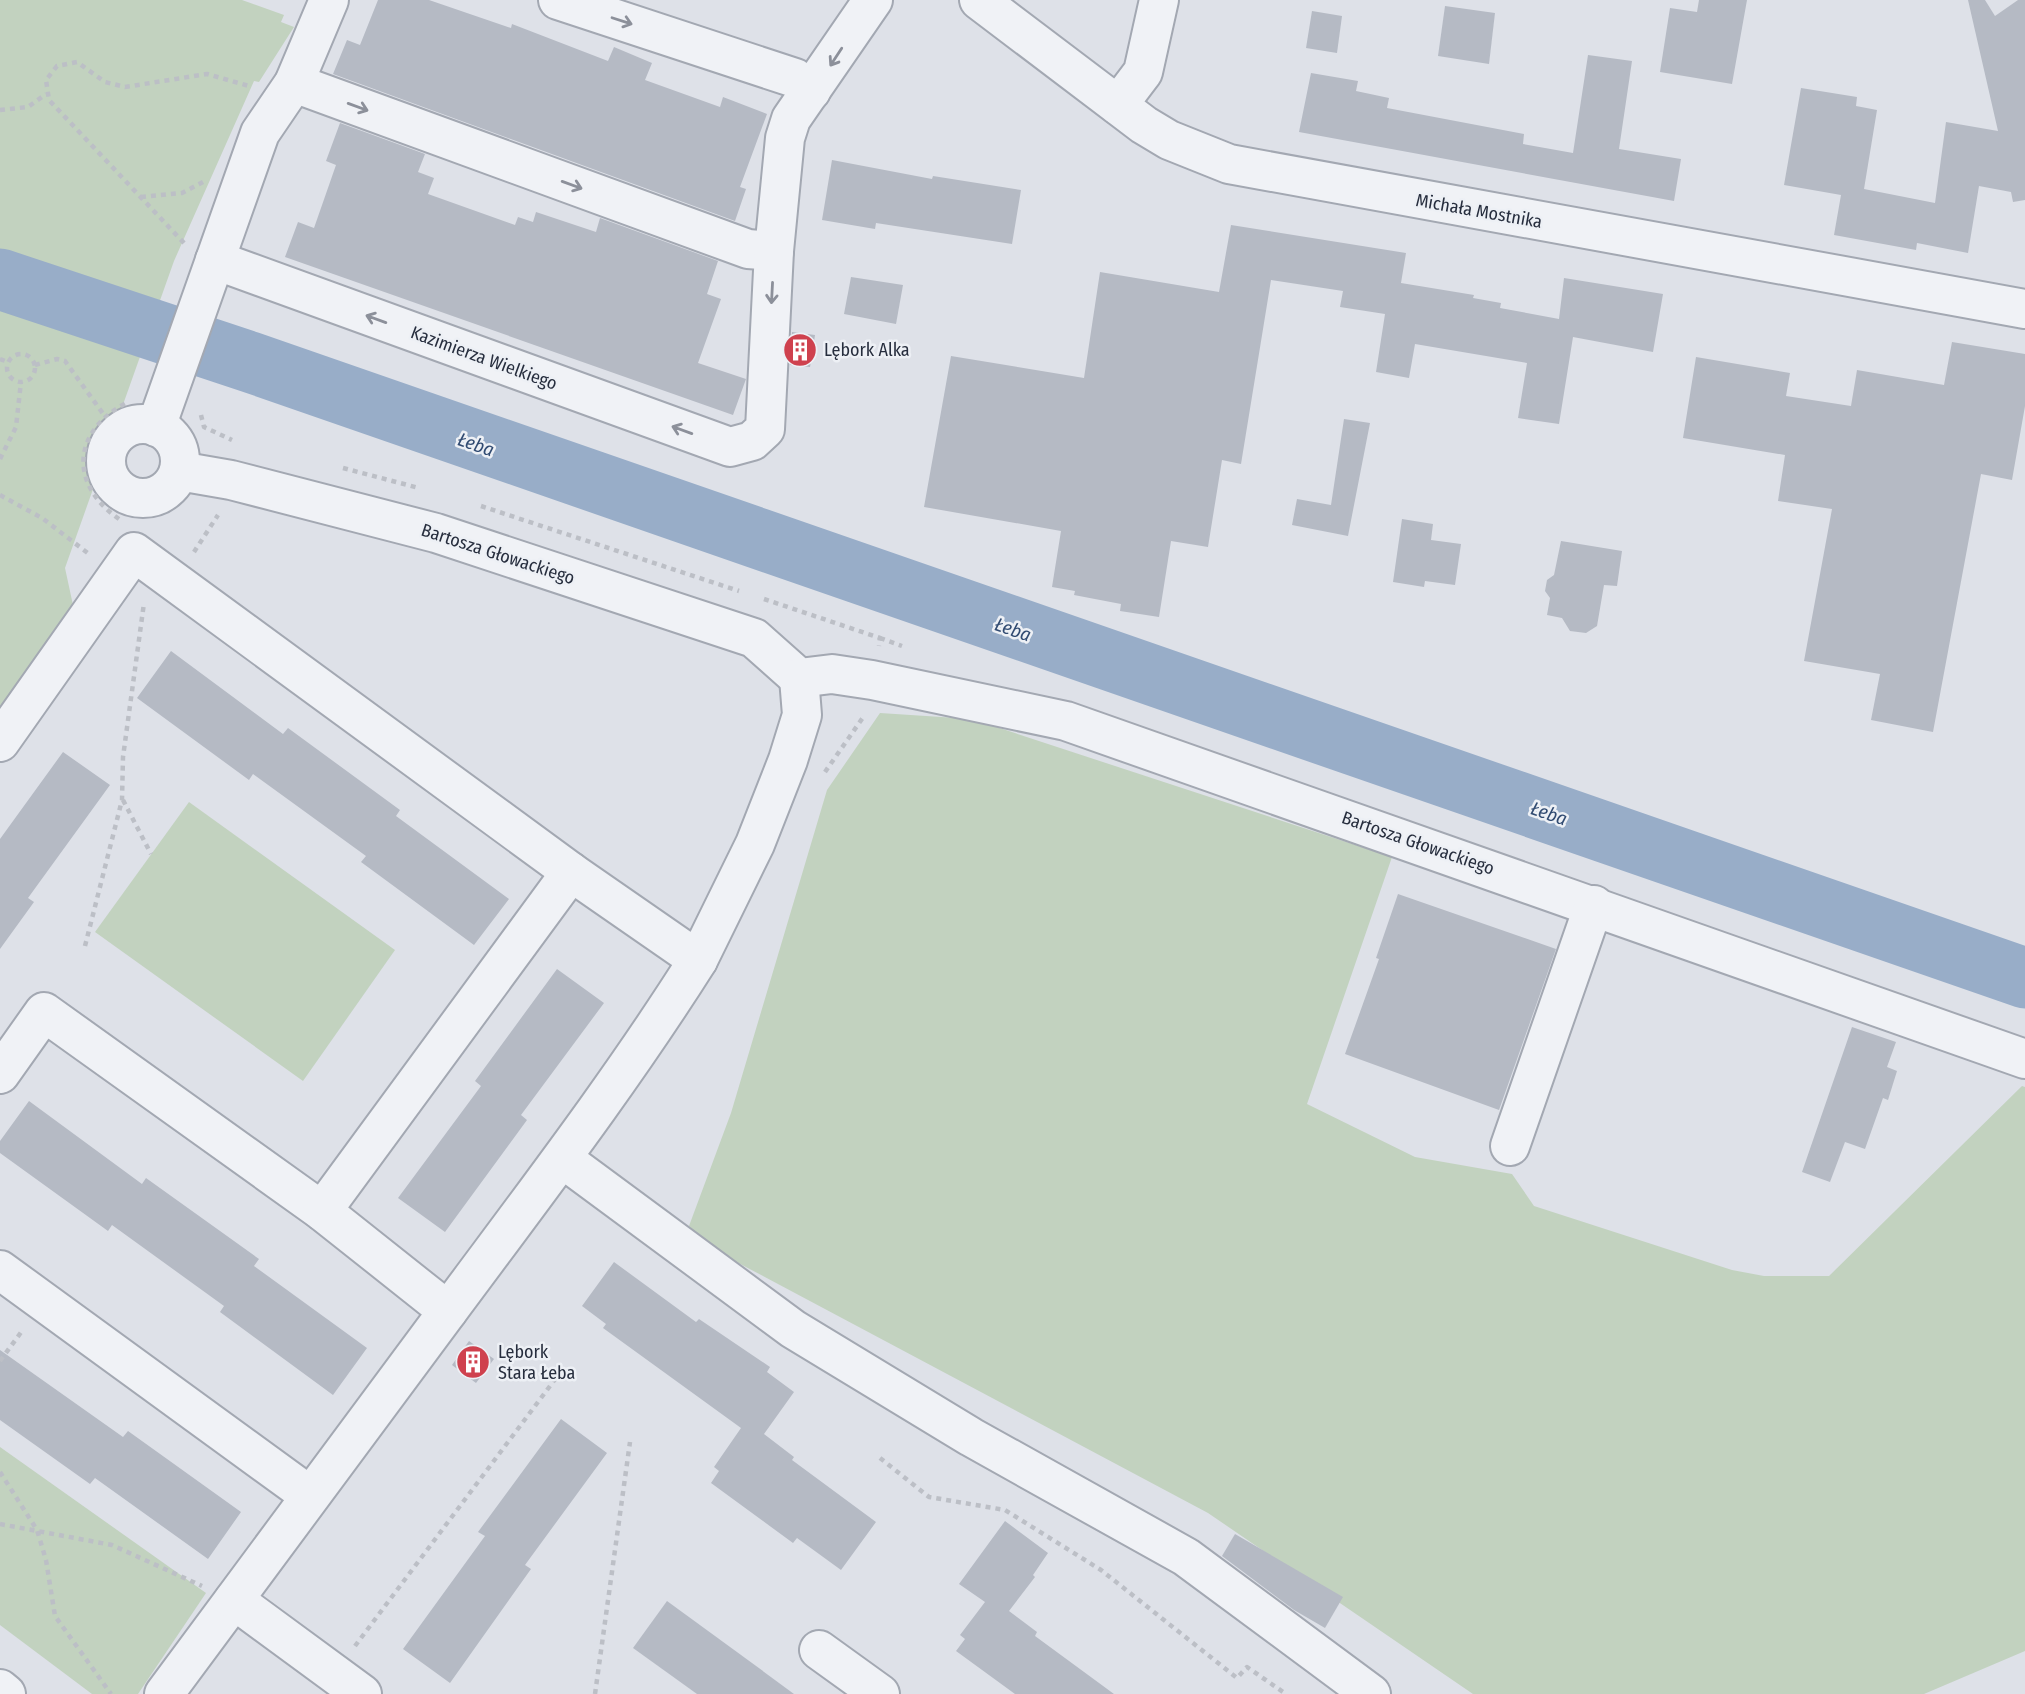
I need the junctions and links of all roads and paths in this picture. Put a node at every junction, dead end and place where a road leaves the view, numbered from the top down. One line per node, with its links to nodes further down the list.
1 (329, 0): 6 (street)
2 (558, 0): 7 (street, one-way to 7)
3 (873, 0): 7 (street, Kazimierza Wielkiego, one-way to 7)
4 (979, 0): 9 (street, Michała Mostnika)
5 (1159, 0): 9 (street)
6 (278, 86): 8 (path); 13 (street, one-way to 13); 14 (street)
7 (811, 91): 13 (street, Kazimierza Wielkiego)
8 (46, 94): 10 (path); 12 (path)
9 (1118, 105): 15 (street, Michała Mostnika)
10 (0, 110)
11 (211, 181): 12 (path)
12 (140, 197): 14 (path)
13 (774, 251): 14 (street, Kazimierza Wielkiego, one-way to 14)
14 (203, 256): 23 (street)
15 (2025, 309)
16 (0, 359): 17 (path)
17 (8, 362): 18 (path); 19 (path)
18 (36, 365): 19 (path); 22 (path)
19 (21, 382): 24 (path)
20 (134, 395): 22 (path)
21 (199, 411): 27 (path)
22 (104, 415): 31 (path)
23 (156, 427): 26 (street); 26 (street)
24 (0, 458)
25 (332, 465): 28 (path)
26 (179, 471): 27 (street, Bartosza Głowackiego)
27 (231, 480): 32 (path); 35 (street, Bartosza Głowackiego)
28 (423, 489)
29 (0, 495): 32 (path)
30 (475, 504): 33 (path)
31 (122, 521)
32 (146, 585): 37 (street); 39 (path); 41 (street)
33 (749, 595)
34 (762, 599): 36 (path)
35 (799, 678): 36 (street, Bartosza Głowackiego); 44 (street)
36 (872, 680): 38 (path); 42 (street, Bartosza Głowackiego)
37 (0, 742)
38 (823, 774)
39 (122, 800): 40 (path); 43 (path)
40 (152, 854)
41 (571, 872): 44 (street); 49 (street)
42 (1594, 905): 45 (street, Bartosza Głowackiego); 47 (street)
43 (85, 946)
44 (698, 960): 48 (street)
45 (2025, 1059)
46 (0, 1073): 49 (street)
47 (1510, 1146)
48 (563, 1158): 51 (street); 71 (street)
49 (322, 1211): 51 (street)
50 (0, 1270): 58 (street)
51 (447, 1311): 58 (street)
52 (24, 1328): 53 (path)
53 (0, 1361)
54 (556, 1378): 63 (path)
55 (630, 1442): 68 (path)
56 (880, 1458): 70 (path)
57 (0, 1472): 60 (path)
58 (309, 1495): 61 (street)
59 (0, 1524): 60 (path)
60 (37, 1530): 61 (path); 66 (path)
61 (234, 1600): 63 (street); 67 (street)
62 (819, 1650): 69 (street)
63 (349, 1684)
64 (0, 1689): 65 (street)
65 (6, 1694)
66 (111, 1694)
67 (164, 1694)
68 (595, 1694)
69 (880, 1694)
70 (1286, 1694)
71 (1371, 1694)

